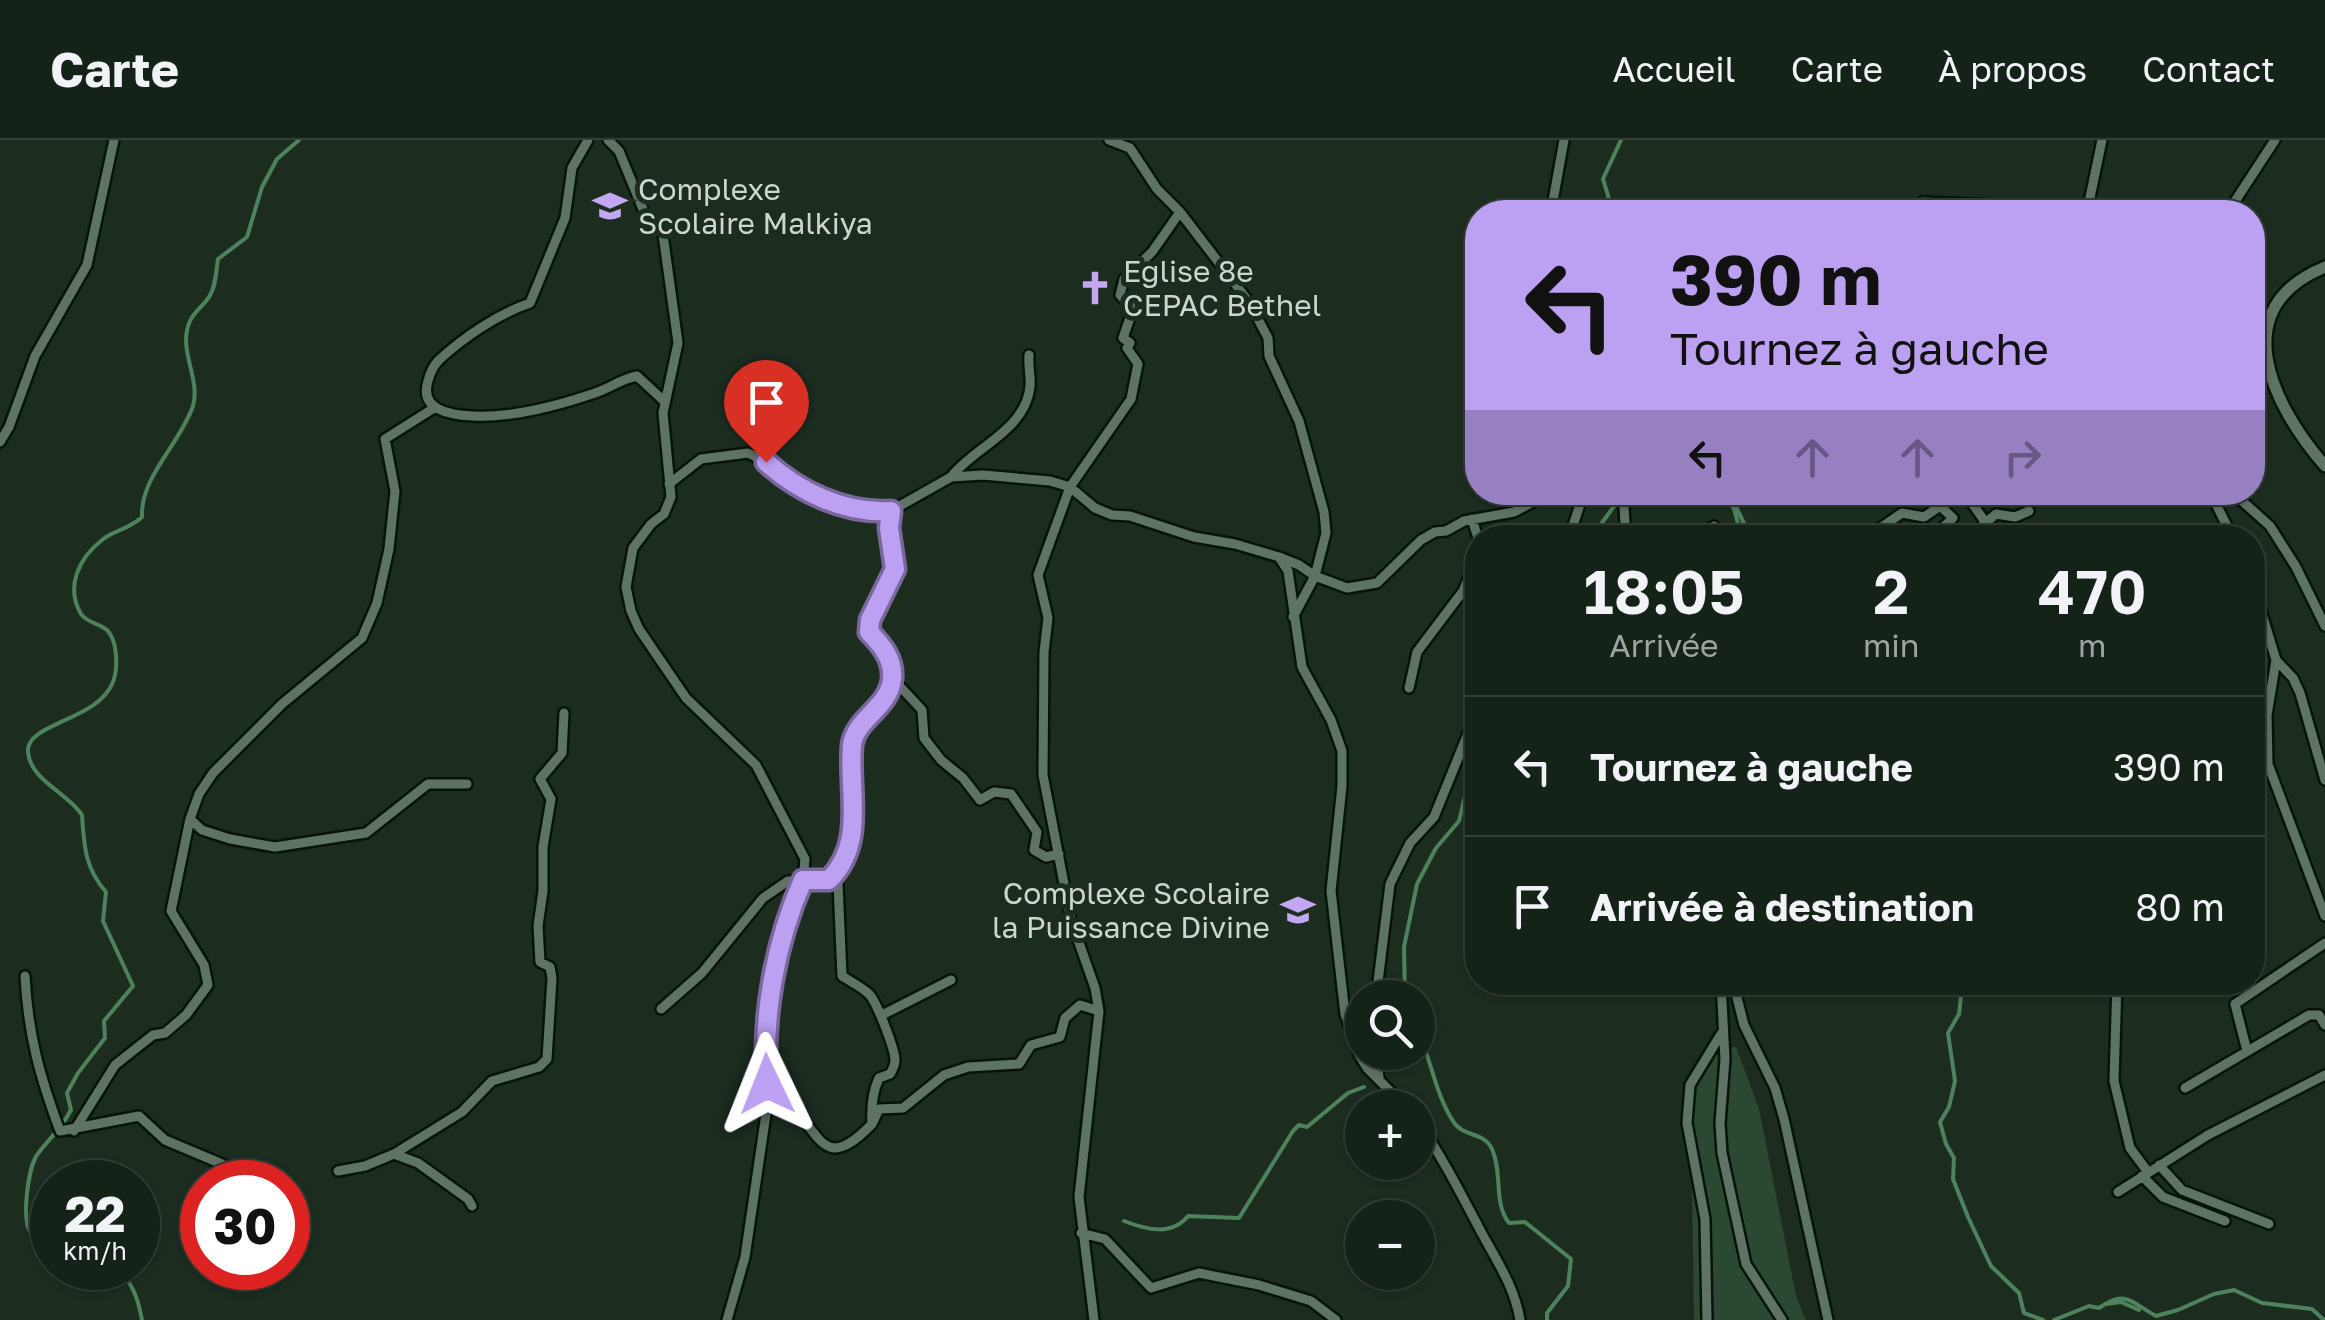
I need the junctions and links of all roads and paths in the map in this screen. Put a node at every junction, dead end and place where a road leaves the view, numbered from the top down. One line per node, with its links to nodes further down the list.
1 (114, 140): 16 (street)
2 (588, 140): 15 (street)
3 (608, 140): 14 (street)
4 (1109, 140): 11 (street)
5 (1564, 140): 8 (street)
6 (2102, 140): 9 (street)
7 (2271, 142): 10 (street)
8 (1553, 200)
9 (2090, 200)
10 (2235, 200)
11 (1180, 212): 20 (street); 35 (street)
12 (2325, 266): 17 (street)
13 (1030, 355): 18 (street)
14 (664, 401): 15 (street); 19 (street)
15 (434, 408): 47 (street)
16 (0, 442)
17 (2325, 466)
18 (951, 477): 20 (street); 25 (street)
19 (670, 484): 25 (street); 49 (street)
20 (1070, 488): 34 (street); 48 (street)
21 (1527, 505): 27 (street)
22 (1973, 505): 28 (street)
23 (2247, 505): 39 (street)
24 (1940, 506): 30 (street); 31 (street)
25 (891, 511): 41 (street)
26 (2029, 511): 28 (street)
27 (1472, 519): 29 (street); 35 (street)
28 (1986, 523): 32 (street); 33 (street)
29 (1474, 525)
30 (1884, 525)
31 (1945, 525)
32 (1984, 525)
33 (1988, 525)
34 (1279, 558): 35 (street); 37 (street)
35 (1315, 576): 37 (street)
36 (1465, 587): 42 (street)
37 (1293, 617): 70 (street)
38 (2265, 624): 40 (street)
39 (2325, 626)
40 (2276, 660): 45 (street); 51 (street)
41 (892, 678): 48 (street); 50 (street)
42 (1410, 688)
43 (564, 713): 77 (street)
44 (1465, 741): 55 (street)
45 (2325, 780)
46 (467, 784): 47 (street)
47 (190, 819): 75 (street)
48 (1059, 854): 63 (street)
49 (803, 880): 50 (street); 62 (street); 71 (street)
50 (829, 880): 64 (street)
51 (2325, 916)
52 (2325, 943): 56 (street)
53 (25, 976): 75 (street)
54 (952, 980): 64 (street)
55 (1378, 980)
56 (2265, 984)
57 (1723, 995): 65 (street)
58 (1733, 995): 65 (street)
59 (1737, 995): 93 (street)
60 (2117, 995): 81 (street)
61 (2248, 995): 67 (street)
62 (660, 1009)
63 (1099, 1011): 74 (street); 86 (street)
64 (882, 1016): 74 (street)
65 (1724, 1024): 91 (street); 92 (street)
66 (2325, 1025): 67 (street)
67 (2247, 1051): 72 (street)
68 (1378, 1070): 70 (street)
69 (2325, 1075): 79 (street)
70 (1379, 1077): 73 (street)
71 (767, 1084): 74 (street); 87 (street)
72 (2185, 1088)
73 (1390, 1090)
74 (872, 1124)
75 (74, 1131): 78 (street)
76 (1435, 1150): 90 (street)
77 (394, 1154): 80 (street); 83 (street)
78 (212, 1160)
79 (2158, 1165): 81 (street); 85 (street)
80 (338, 1171)
81 (2145, 1174): 82 (street); 84 (street)
82 (2118, 1192)
83 (472, 1206)
84 (2226, 1221)
85 (2269, 1224)
86 (1081, 1233): 88 (street); 89 (street)
87 (727, 1320)
88 (1094, 1320)
89 (1336, 1320)
90 (1520, 1320)
91 (1707, 1320)
92 (1782, 1320)
93 (1828, 1320)

